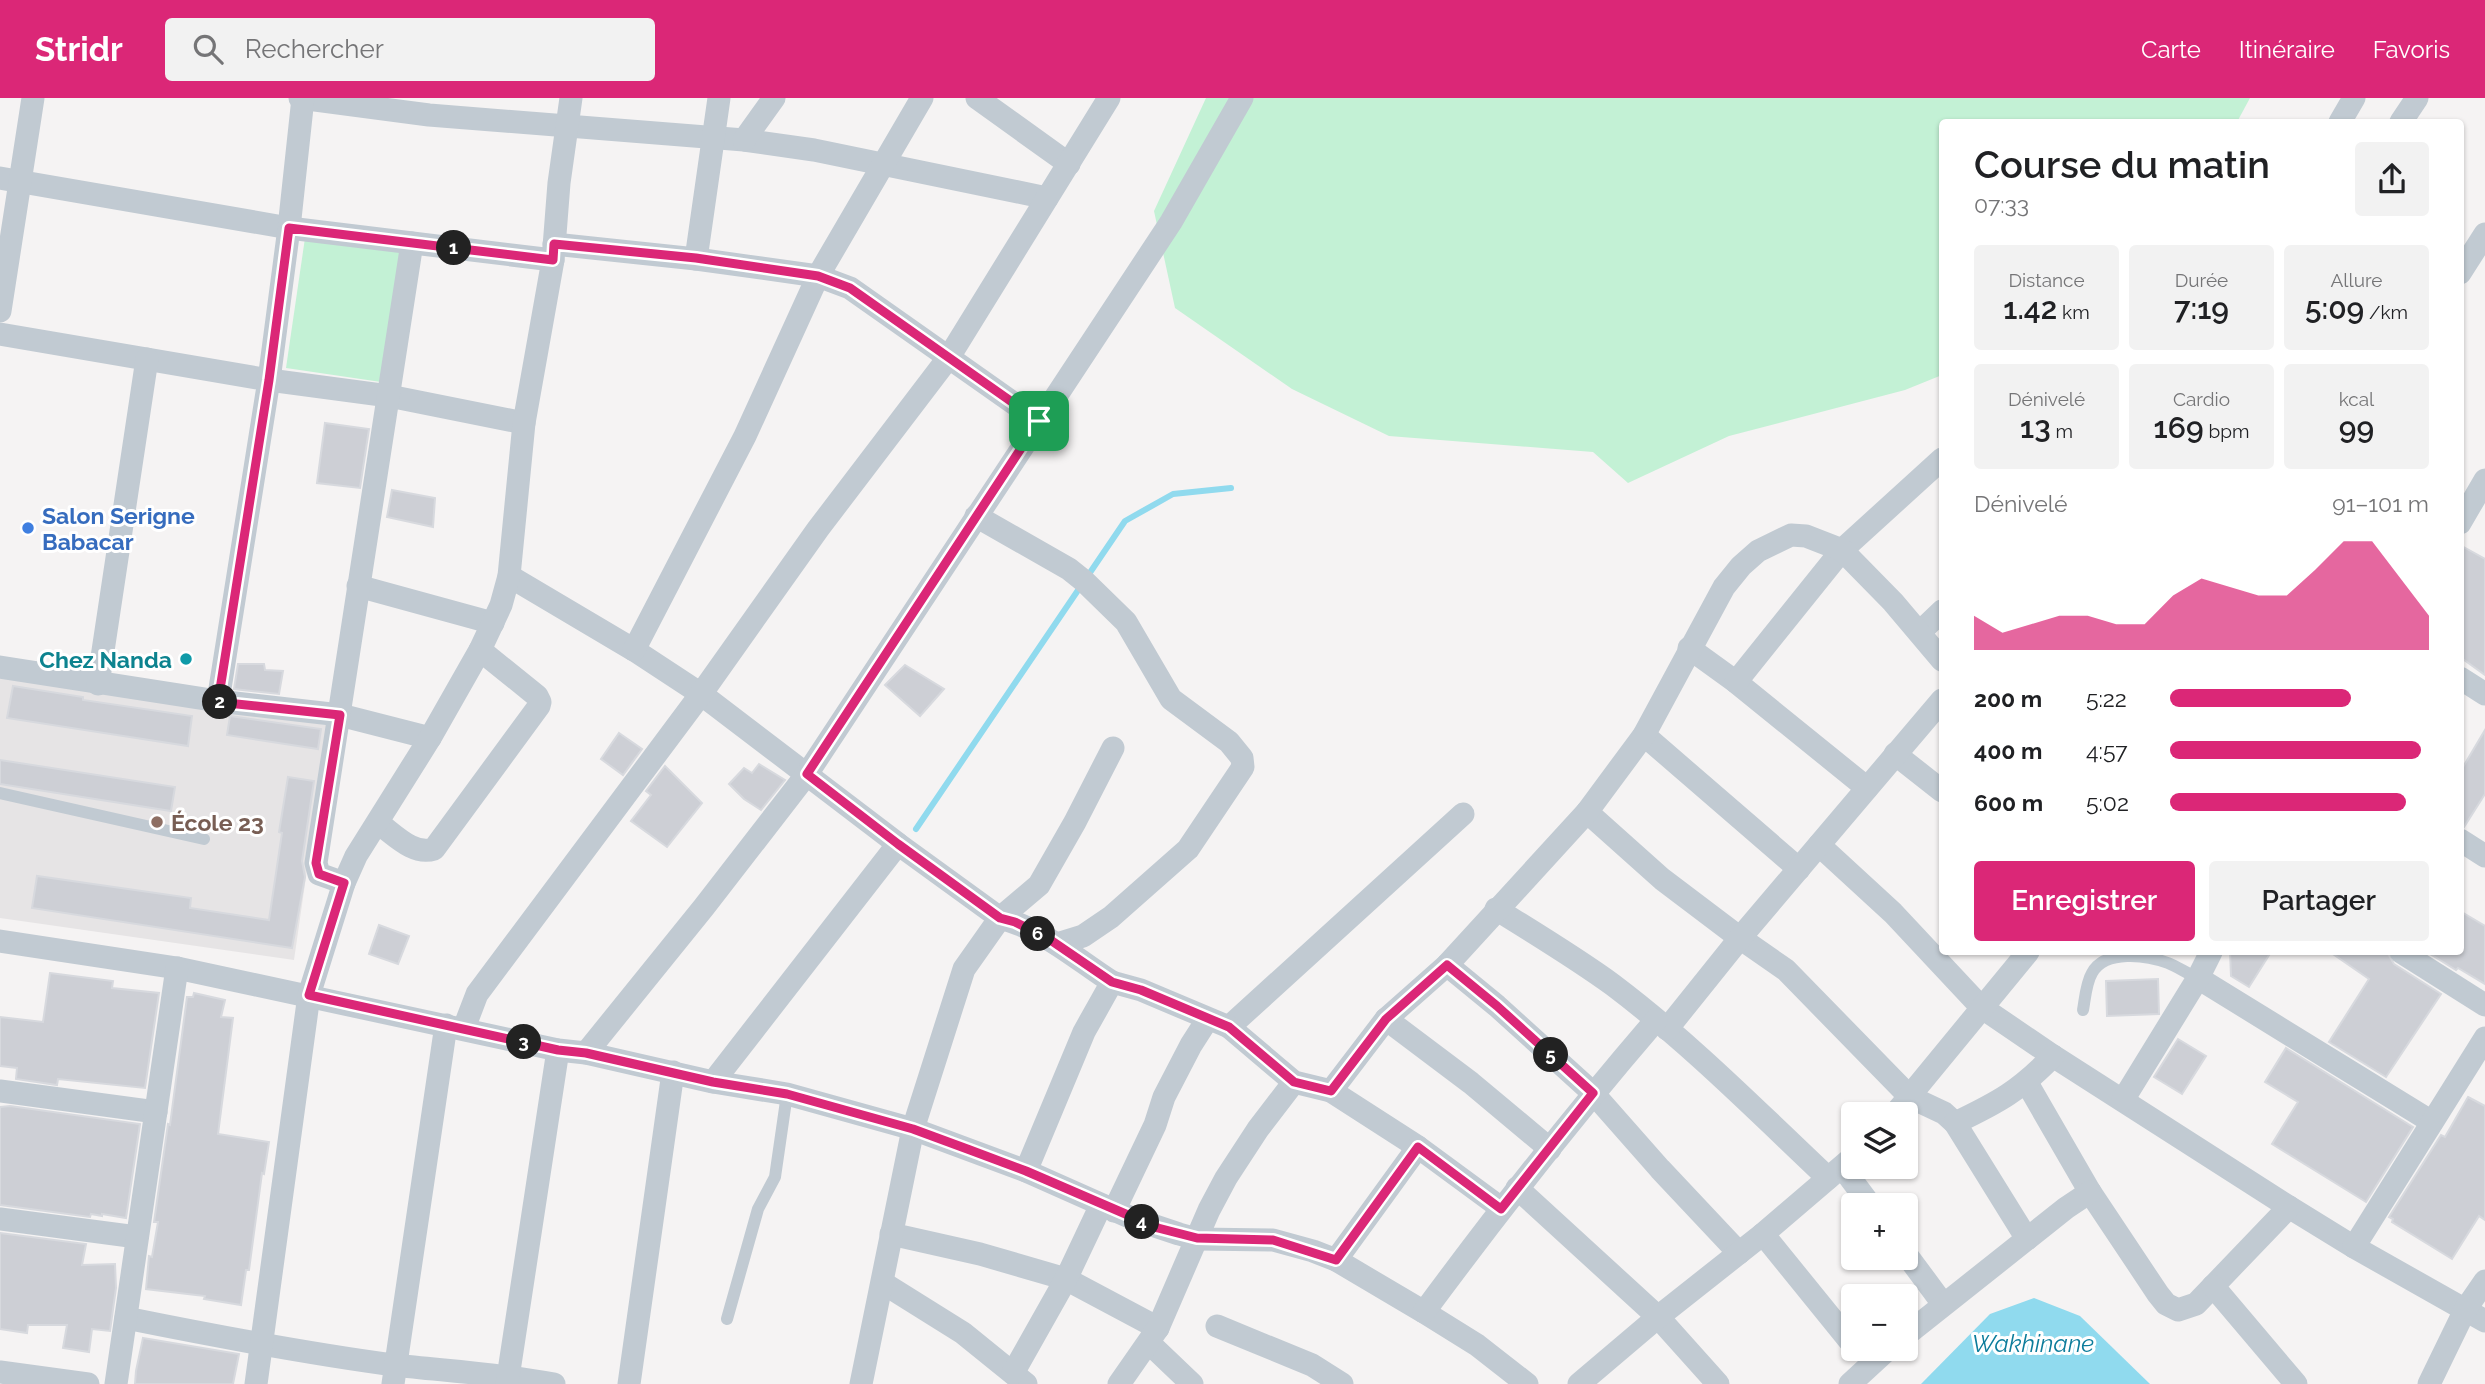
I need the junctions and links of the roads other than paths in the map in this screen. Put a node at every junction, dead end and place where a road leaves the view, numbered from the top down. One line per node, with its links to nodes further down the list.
1 (33, 98): 20 (street)
2 (302, 98): 12 (street); 22 (street)
3 (571, 98): 15 (street)
4 (719, 98): 16 (street)
5 (774, 98): 17 (street)
6 (922, 98): 18 (street)
7 (977, 98): 19 (street)
8 (1109, 98): 19 (street)
9 (1242, 98): 35 (street)
10 (2354, 98): 13 (street)
11 (2417, 98): 14 (street)
12 (430, 107): 15 (street)
13 (2342, 119)
14 (2403, 119)
15 (567, 127): 16 (street); 25 (street)
16 (712, 137): 17 (street); 26 (street)
17 (744, 140): 18 (street)
18 (883, 164): 21 (street); 28 (street)
19 (1069, 164): 21 (street)
20 (10, 180): 22 (street); 29 (street)
21 (1047, 198): 31 (street)
22 (289, 228): 24 (street); 33 (street)
23 (2485, 234): 27 (street)
24 (412, 243): 25 (street); 34 (street)
25 (553, 252): 26 (street); 36 (street)
26 (696, 258): 28 (street)
27 (2464, 267)
28 (818, 276): 31 (street); 49 (street)
29 (0, 310)
30 (0, 334): 32 (street)
31 (949, 357): 35 (street); 55 (street)
32 (147, 359): 33 (street); 54 (street)
33 (269, 380): 34 (street); 57 (street)
34 (389, 396): 36 (street); 43 (street)
35 (1039, 421): 39 (street)
36 (524, 423): 42 (street)
37 (1939, 462): 41 (street)
38 (2485, 480): 40 (street)
39 (976, 516): 64 (street); 82 (street)
40 (2471, 518)
41 (1842, 550): 46 (street); 47 (street); 53 (street)
42 (509, 576): 45 (street); 49 (street)
43 (358, 586): 45 (street); 59 (street)
44 (1939, 614): 46 (street)
45 (494, 624): 48 (street)
46 (1920, 632): 50 (street)
47 (1689, 648): 53 (street); 60 (street)
48 (480, 650): 61 (street); 70 (street)
49 (634, 650): 55 (street)
50 (1939, 656)
51 (0, 667): 54 (street)
52 (2464, 681): 56 (street)
53 (1736, 682): 65 (street)
54 (98, 684): 57 (street)
55 (701, 694): 64 (street); 98 (street)
56 (2485, 694)
57 (218, 702): 59 (street)
58 (1939, 703): 63 (street)
59 (340, 715): 61 (street); 77 (street)
60 (1644, 735): 68 (street); 76 (street)
61 (430, 738): 70 (street)
62 (1114, 748): 79 (street)
63 (1895, 754): 65 (street); 66 (street)
64 (807, 774): 73 (street); 102 (street)
65 (1867, 788): 74 (street)
66 (1939, 789)
67 (0, 793): 71 (lane)
68 (1587, 812): 78 (street); 80 (street)
69 (1463, 814): 99 (street)
70 (378, 823): 77 (street)
71 (205, 839)
72 (2464, 843): 75 (street)
73 (898, 844): 79 (street); 105 (street)
74 (1819, 845): 76 (street); 93 (street)
75 (2485, 856)
76 (1799, 869): 80 (street)
77 (344, 883): 91 (street)
78 (1496, 909): 87 (street); 97 (street)
79 (1000, 918): 82 (street); 118 (street)
80 (1740, 938): 97 (street); 112 (street)
81 (0, 941): 88 (street)
82 (1059, 945): 90 (street)
83 (2025, 955): 93 (street)
84 (2209, 955): 89 (street)
85 (2406, 955): 92 (street)
86 (2098, 957): 89 (lane); 94 (lane)
87 (1447, 965): 95 (street); 110 (street)
88 (177, 968): 91 (street); 115 (street)
89 (2197, 978): 113 (street); 116 (street)
90 (1112, 982): 96 (street); 122 (street)
91 (309, 995): 98 (street); 154 (street)
92 (2485, 1005)
93 (1981, 1007): 103 (street); 112 (street)
94 (2083, 1010)
95 (1386, 1019): 109 (street); 120 (street)
96 (1207, 1020): 99 (street); 128 (street)
97 (1662, 1024): 110 (street); 121 (street)
98 (455, 1027): 101 (street); 157 (street)
99 (1229, 1027): 106 (street)
100 (2485, 1038): 116 (street)
101 (558, 1050): 102 (street); 159 (street)
102 (586, 1053): 104 (street)
103 (2053, 1056): 107 (street); 113 (street)
104 (673, 1072): 105 (street); 164 (street)
105 (713, 1082): 111 (street)
106 (1294, 1082): 109 (street); 134 (street)
107 (2027, 1083): 117 (street); 125 (street)
108 (0, 1091): 115 (street)
109 (1331, 1091): 119 (street)
110 (1593, 1093): 120 (street); 137 (street)
111 (787, 1094): 118 (street); 149 (lane)
112 (1910, 1097): 114 (street); 117 (street)
113 (2123, 1100): 127 (street)
114 (1906, 1102)
115 (156, 1112): 133 (street)
116 (2432, 1122): 136 (street)
117 (1955, 1123): 135 (street)
118 (913, 1129): 122 (street); 131 (street)
119 (1418, 1147): 129 (street); 138 (street)
120 (1550, 1149): 124 (street)
121 (1841, 1167): 132 (street)
122 (1026, 1171): 128 (street)
123 (1850, 1179): 126 (street)
124 (1517, 1188): 129 (street); 147 (street)
125 (2090, 1192): 135 (street); 143 (street)
126 (1861, 1193)
127 (2289, 1207): 136 (street); 143 (street)
128 (1107, 1208): 134 (street); 140 (street)
129 (1501, 1209): 145 (street)
130 (0, 1219): 133 (street)
131 (891, 1234): 140 (street); 142 (street)
132 (1763, 1234): 137 (street); 152 (street)
133 (137, 1237): 148 (street)
134 (1197, 1238): 138 (street); 153 (street)
135 (2027, 1239): 144 (street)
136 (2354, 1247): 146 (street)
137 (1739, 1253): 147 (street)
138 (1336, 1260): 145 (street)
139 (1918, 1270): 144 (street)
140 (1066, 1279): 153 (street); 158 (street)
141 (2485, 1281): 146 (street)
142 (883, 1283): 158 (street); 165 (street)
143 (2213, 1286): 173 (street)
144 (1943, 1304): 150 (street)
145 (1424, 1312): 169 (street)
146 (2475, 1316): 174 (street)
147 (1658, 1317): 170 (street); 171 (street)
148 (126, 1318): 154 (street); 161 (street)
149 (727, 1319)
150 (1918, 1325)
151 (1217, 1326): 168 (street)
152 (1841, 1330)
153 (1153, 1335): 166 (street); 167 (street)
154 (263, 1345): 157 (street); 162 (street)
155 (1861, 1361): 172 (street)
156 (0, 1372): 160 (street)
157 (395, 1374): 159 (street)
158 (1019, 1379)
159 (508, 1380): 163 (street)
160 (88, 1384)
161 (116, 1384)
162 (256, 1384)
163 (554, 1384)
164 (629, 1384)
165 (861, 1384)
166 (1119, 1384)
167 (1192, 1384)
168 (1342, 1384)
169 (1527, 1384)
170 (1579, 1384)
171 (1718, 1384)
172 (1850, 1384)
173 (2296, 1384)
174 (2429, 1384)

